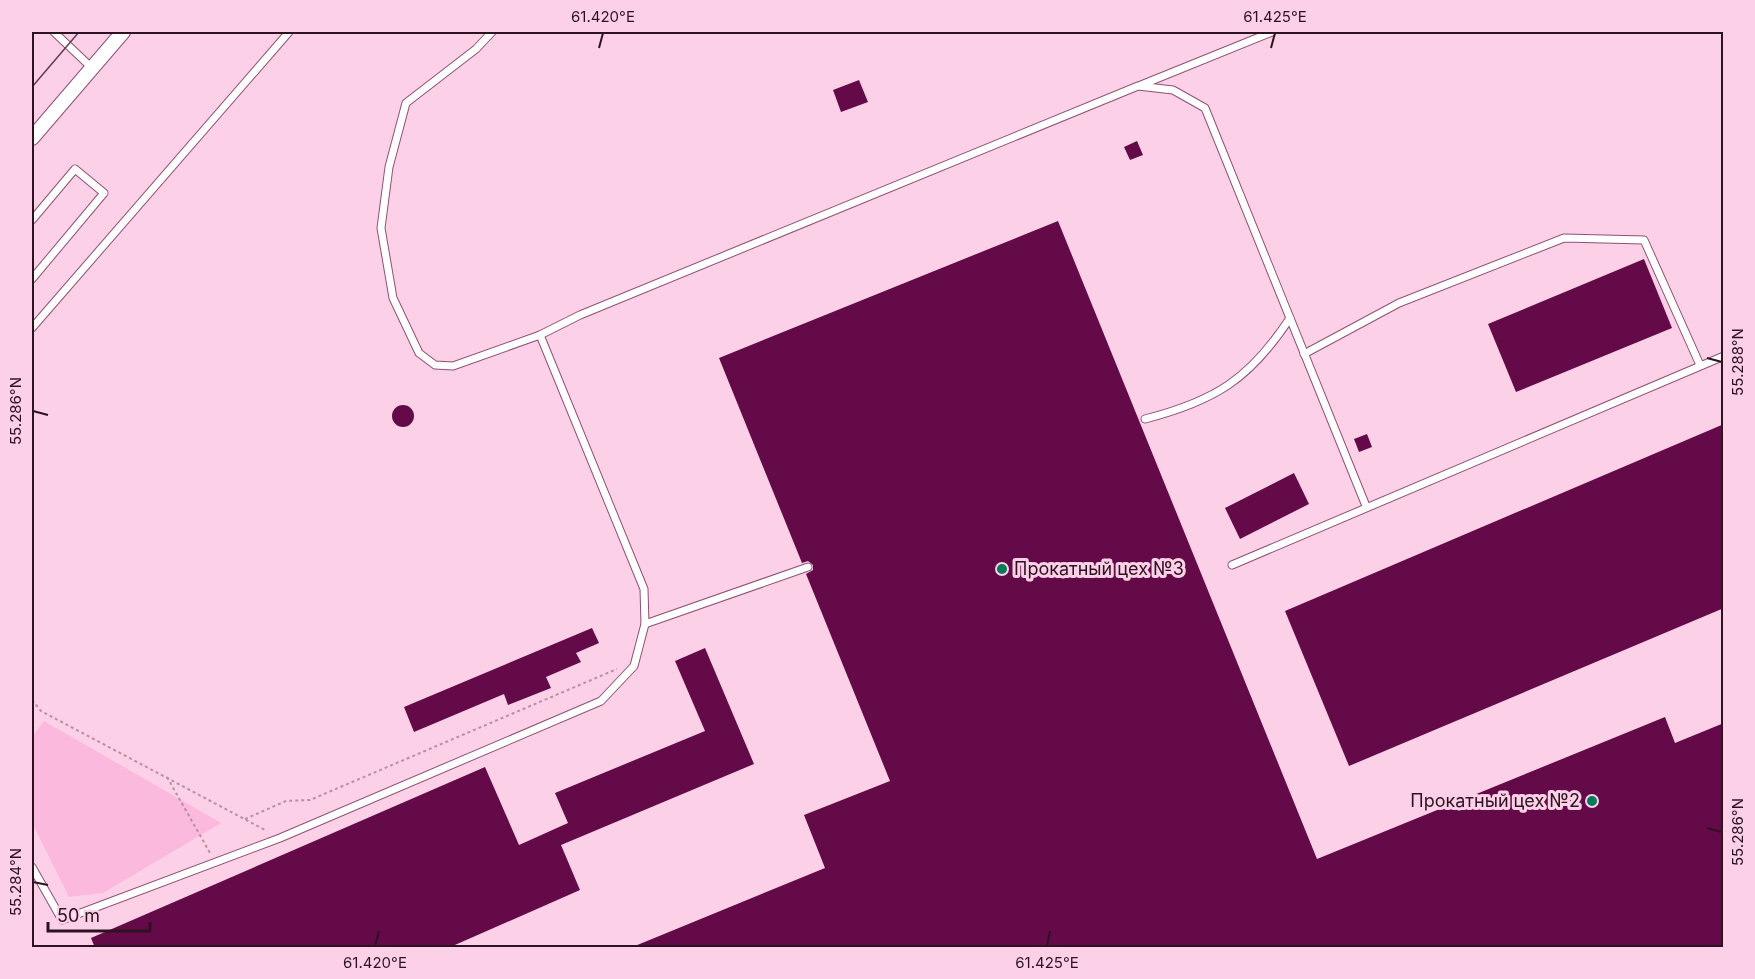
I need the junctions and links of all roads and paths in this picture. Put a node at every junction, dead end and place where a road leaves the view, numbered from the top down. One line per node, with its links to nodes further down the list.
1 (54, 32): 6 (lane)
2 (123, 32): 6 (street)
3 (289, 32): 12 (lane)
4 (492, 32): 13 (lane)
5 (1272, 32): 7 (lane)
6 (92, 68): 8 (street)
7 (1138, 86): 11 (lane); 13 (lane)
8 (32, 138)
9 (32, 220): 10 (lane)
10 (32, 279)
11 (1290, 318): 14 (lane); 17 (lane)
12 (32, 328)
13 (540, 334): 21 (lane)
14 (1304, 354): 16 (lane); 18 (lane)
15 (1724, 356): 16 (lane)
16 (1700, 365): 18 (lane)
17 (1145, 419)
18 (1366, 506): 19 (lane)
19 (1232, 566)
20 (808, 567): 21 (lane)
21 (645, 624): 22 (lane)
22 (635, 661): 25 (path); 26 (lane)
23 (32, 700): 24 (path)
24 (167, 777): 25 (path); 27 (path)
25 (246, 819): 26 (path)
26 (280, 838): 27 (lane)
27 (216, 863): 28 (lane)
28 (32, 867)

